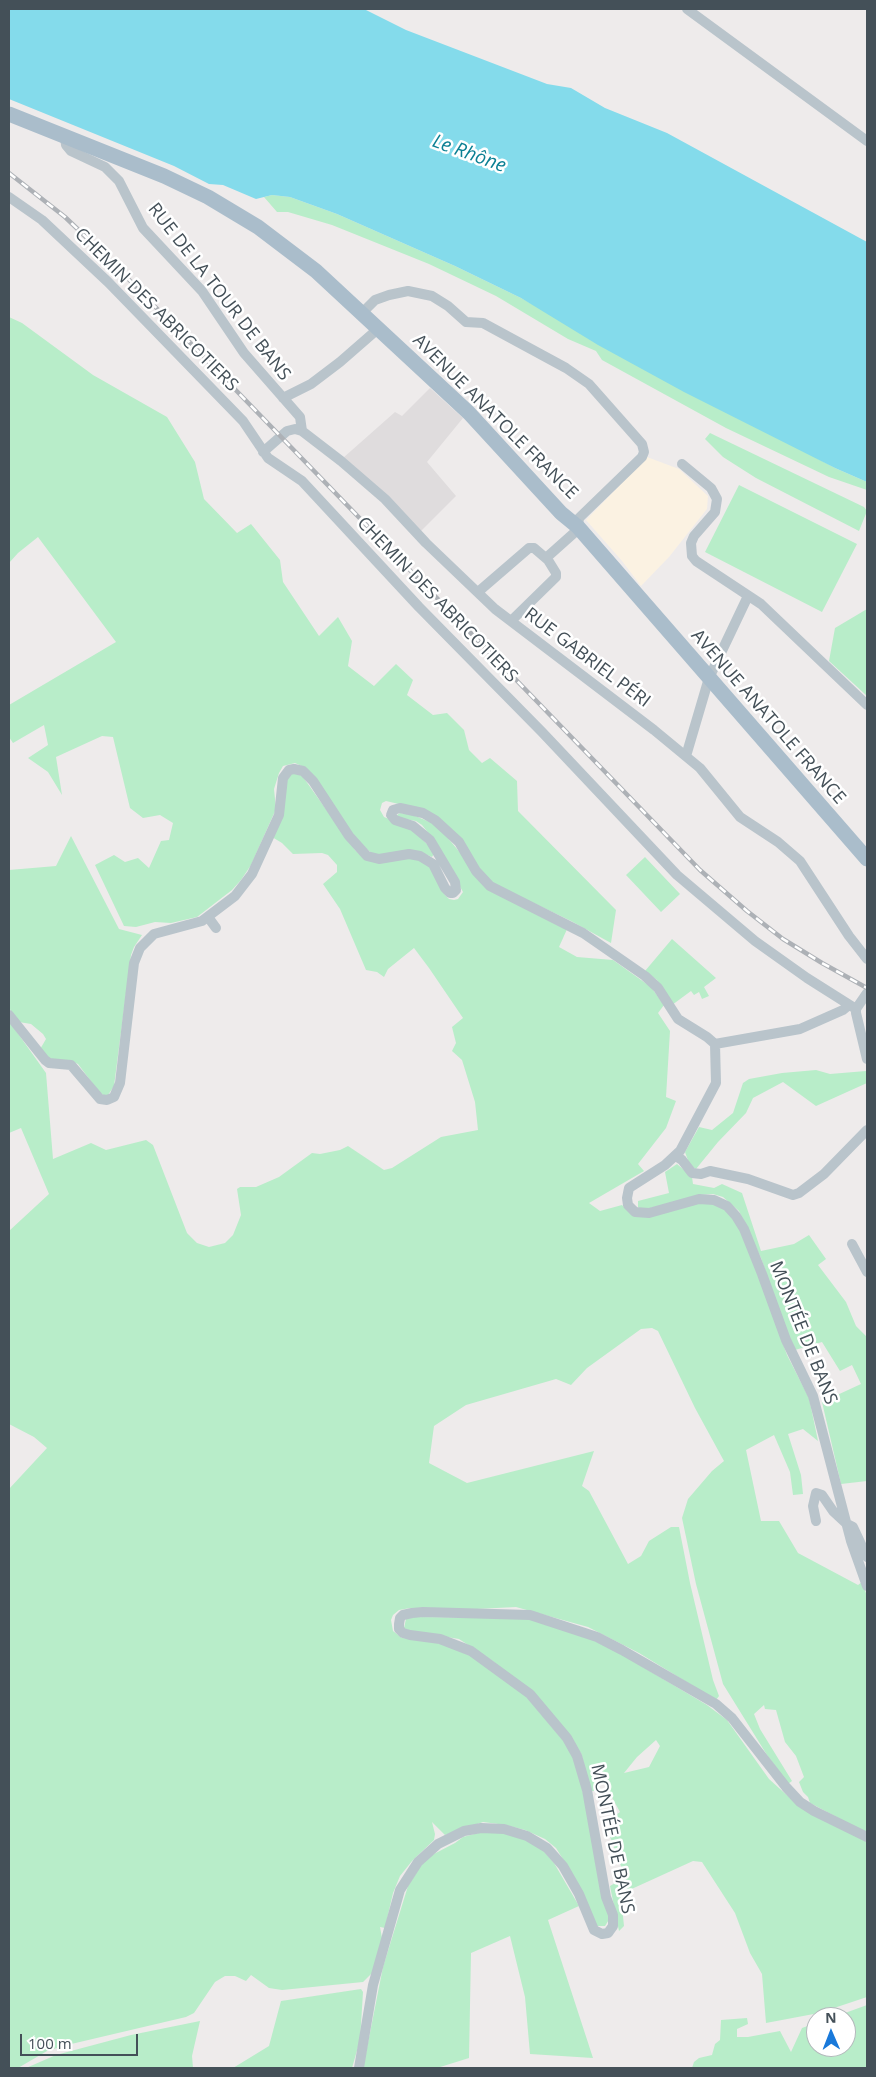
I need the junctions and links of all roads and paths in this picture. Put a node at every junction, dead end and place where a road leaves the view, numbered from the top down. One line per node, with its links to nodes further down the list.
1 (687, 9): 4 (street)
2 (9, 114): 3 (main road, AVENUE ANATOLE FRANCE)
3 (65, 137): 6 (main road, AVENUE ANATOLE FRANCE); 8 (street, RUE DE LA TOUR DE BANS)
4 (867, 140)
5 (9, 197): 10 (street, CHEMIN DES ABRICOTIERS)
6 (362, 313): 7 (main road, AVENUE ANATOLE FRANCE); 12 (street)
7 (379, 328): 8 (street); 12 (main road, AVENUE ANATOLE FRANCE)
8 (283, 398): 9 (street, RUE DE LA TOUR DE BANS)
9 (302, 431): 10 (street); 14 (street, RUE GABRIEL PÉRI)
10 (263, 452): 25 (street, CHEMIN DES ABRICOTIERS)
11 (682, 464): 15 (street)
12 (578, 528): 13 (street); 17 (main road, AVENUE ANATOLE FRANCE)
13 (546, 558): 14 (street); 16 (street)
14 (478, 592): 16 (street, RUE GABRIEL PÉRI)
15 (748, 596): 17 (street); 18 (street)
16 (511, 621): 19 (street, RUE GABRIEL PÉRI)
17 (709, 678): 19 (street); 20 (main road, AVENUE ANATOLE FRANCE)
18 (867, 705)
19 (686, 756): 23 (street, RUE GABRIEL PÉRI)
20 (867, 859)
21 (208, 917): 22 (street); 26 (street); 27 (street)
22 (216, 928)
23 (867, 958)
24 (866, 994): 25 (street)
25 (853, 1007): 27 (street); 28 (street)
26 (9, 1015)
27 (715, 1044): 30 (street)
28 (867, 1059)
29 (867, 1130): 30 (street)
30 (676, 1156): 34 (street, MONTÉE DE BANS)
31 (852, 1244): 32 (street)
32 (867, 1272)
33 (816, 1521): 34 (street)
34 (846, 1524): 35 (street); 36 (street, MONTÉE DE BANS)
35 (867, 1557)
36 (867, 1586)
37 (867, 1837): 38 (street, MONTÉE DE BANS)
38 (359, 2068)

